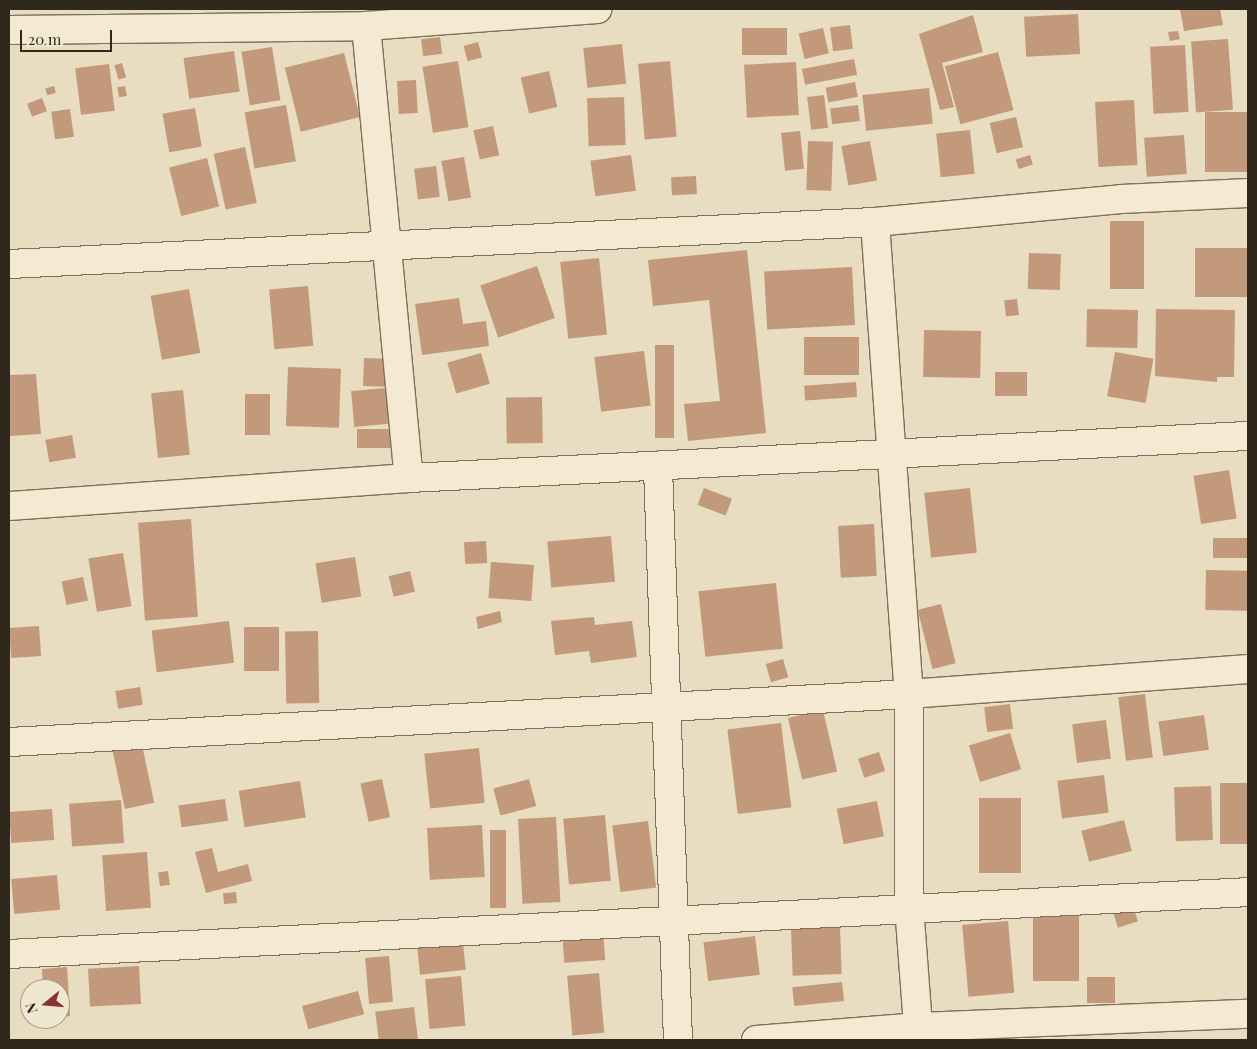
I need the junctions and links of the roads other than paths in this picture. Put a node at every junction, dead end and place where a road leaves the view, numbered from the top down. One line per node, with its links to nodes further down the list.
1 (597, 9): 2 (street)
2 (523, 11): 3 (street)
3 (366, 26): 4 (street); 7 (street)
4 (9, 30)
5 (1248, 193): 6 (street)
6 (875, 222): 7 (street); 10 (street)
7 (385, 244): 8 (street); 12 (street)
8 (9, 264)
9 (1248, 436): 10 (street)
10 (888, 454): 11 (street); 15 (street)
11 (658, 468): 12 (street); 16 (street)
12 (409, 478): 13 (street)
13 (9, 506)
14 (1248, 670): 15 (street)
15 (909, 694): 16 (street); 19 (street)
16 (669, 705): 17 (street); 20 (street)
17 (9, 742)
18 (1248, 892): 19 (street)
19 (909, 906): 20 (street); 23 (street)
20 (674, 918): 21 (street); 24 (street)
21 (9, 954)
22 (1248, 1014): 23 (street)
23 (919, 1033): 25 (street)
24 (678, 1040)
25 (756, 1040)

